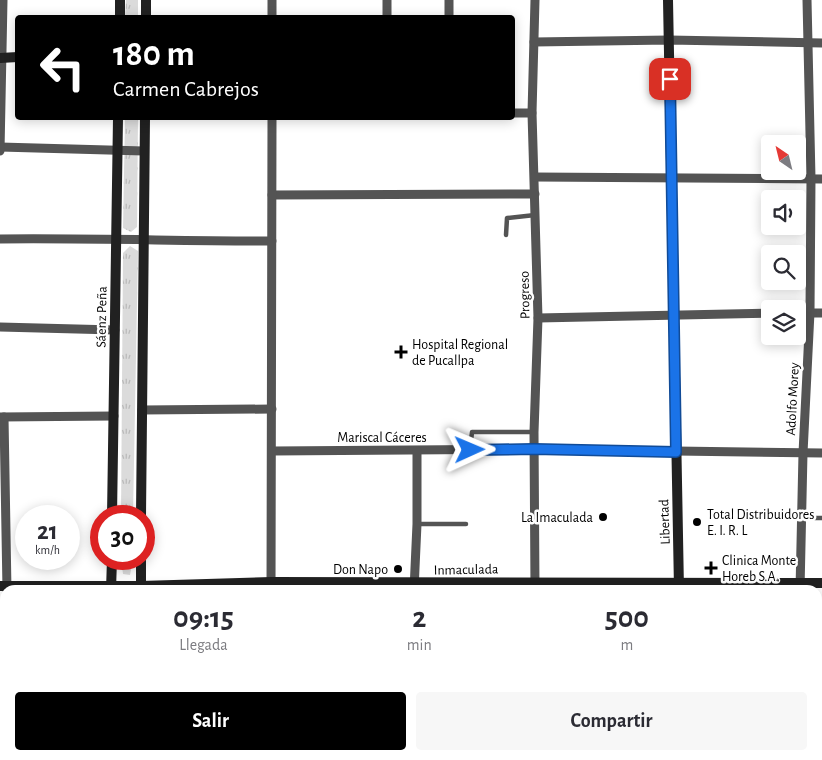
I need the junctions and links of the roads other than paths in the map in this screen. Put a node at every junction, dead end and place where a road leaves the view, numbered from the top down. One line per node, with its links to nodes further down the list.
1 (3, 0): 20 (street)
2 (120, 0): 10 (street)
3 (146, 0): 11 (street)
4 (272, 0): 12 (street)
5 (387, 0): 13 (street)
6 (449, 0): 14 (street)
7 (535, 0): 16 (street, Progreso)
8 (668, 0): 15 (street, Libertad)
9 (807, 0): 17 (street, Adolfo Morey)
10 (120, 15)
11 (146, 15)
12 (272, 15)
13 (387, 15)
14 (449, 15)
15 (669, 40): 16 (street); 17 (street); 30 (street, Libertad)
16 (534, 42): 22 (street, Progreso)
17 (808, 43): 18 (street); 31 (street, Adolfo Morey)
18 (822, 44)
19 (15, 57): 20 (street)
20 (1, 58): 26 (street)
21 (515, 113): 22 (street)
22 (532, 113): 29 (street, Progreso)
23 (118, 120): 27 (street, Sáenz Peña)
24 (145, 120): 28 (street)
25 (272, 120): 33 (street)
26 (0, 149): 27 (street)
27 (118, 150): 28 (street); 37 (street, Sáenz Peña)
28 (144, 151): 39 (street)
29 (535, 177): 30 (street); 34 (street, Progreso)
30 (672, 177): 31 (street); 45 (street, Libertad)
31 (811, 178): 32 (street); 42 (street, Adolfo Morey)
32 (822, 179)
33 (272, 194): 34 (street); 40 (street)
34 (535, 194): 35 (street, Progreso)
35 (536, 215): 36 (lane); 46 (street, Progreso)
36 (506, 235)
37 (116, 238): 38 (street); 39 (street); 48 (street, Sáenz Peña)
38 (0, 239)
39 (144, 240): 40 (street); 50 (street)
40 (272, 241): 49 (street)
41 (806, 312): 42 (street)
42 (810, 312): 44 (street); 59 (street, Adolfo Morey)
43 (761, 313): 45 (street)
44 (822, 313)
45 (673, 315): 46 (street); 58 (street, Libertad)
46 (538, 318): 53 (street, Progreso)
47 (0, 327): 48 (street)
48 (115, 330): 51 (street, Sáenz Peña)
49 (272, 408): 50 (street); 56 (street)
50 (142, 410): 62 (street)
51 (114, 416): 52 (street); 61 (street, Sáenz Peña)
52 (2, 417): 69 (street)
53 (534, 432): 54 (street, Progreso); 55 (lane)
54 (534, 449): 55 (street, Mariscal Cáceres); 58 (street, Mariscal Cáceres); 74 (street, Progreso)
55 (470, 450): 57 (street, Mariscal Cáceres)
56 (273, 451): 57 (street, Mariscal Cáceres); 72 (street)
57 (417, 451): 65 (street)
58 (676, 452): 59 (street, Mariscal Cáceres); 75 (street, Libertad)
59 (804, 453): 60 (street, Mariscal Cáceres); 63 (street, Adolfo Morey)
60 (822, 453)
61 (112, 505)
62 (141, 505)
63 (803, 518): 64 (lane); 76 (street, Adolfo Morey)
64 (822, 518)
65 (418, 524): 66 (lane); 73 (street)
66 (466, 524)
67 (112, 570): 70 (street)
68 (141, 570): 71 (street)
69 (5, 585)
70 (111, 585)
71 (141, 585)
72 (271, 585)
73 (414, 585)
74 (535, 585)
75 (679, 585)
76 (800, 585)

